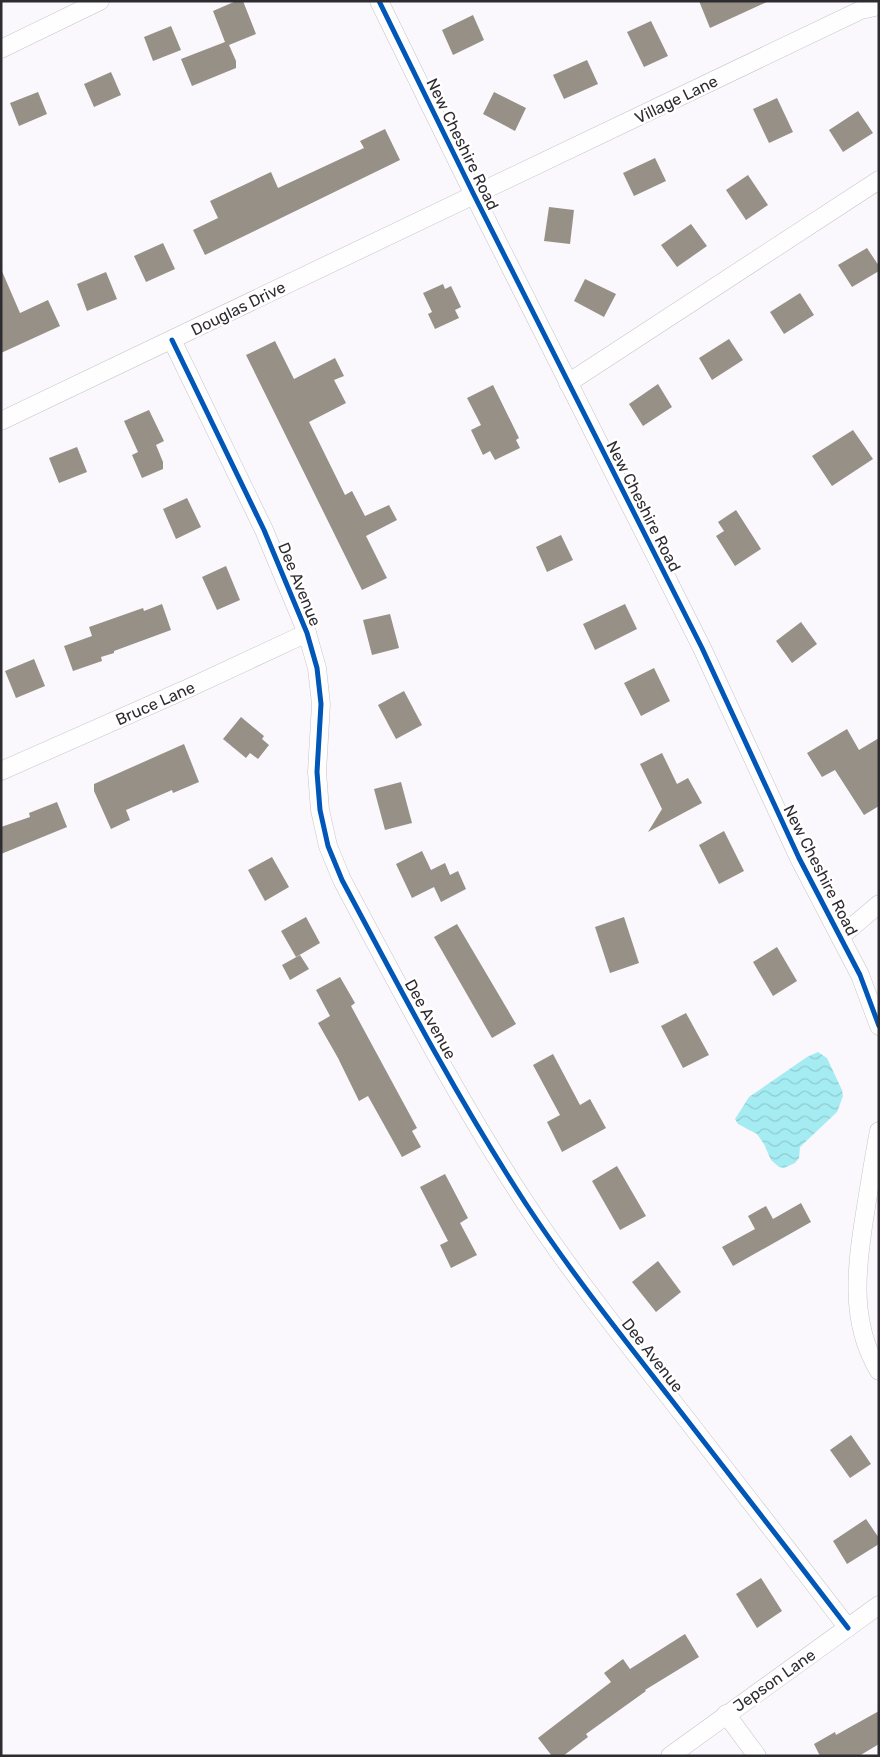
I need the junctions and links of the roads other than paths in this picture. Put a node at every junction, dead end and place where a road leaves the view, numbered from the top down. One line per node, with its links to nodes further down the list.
1 (100, 1): 4 (street)
2 (378, 1): 6 (street, New Cheshire Road)
3 (879, 6): 6 (street, Village Lane)
4 (1, 49)
5 (879, 180): 8 (street)
6 (474, 195): 7 (street, Douglas Drive); 8 (street, New Cheshire Road)
7 (172, 340): 9 (street, Douglas Drive); 10 (street, Dee Avenue)
8 (568, 383): 13 (street, New Cheshire Road)
9 (1, 421)
10 (307, 634): 11 (street, Bruce Lane); 18 (street, Dee Avenue)
11 (1, 771)
12 (879, 904): 13 (street)
13 (840, 936): 14 (street, New Cheshire Road)
14 (879, 1026)
15 (879, 1131): 16 (street)
16 (879, 1371)
17 (879, 1605): 18 (street, Jepson Lane)
18 (848, 1628): 19 (street, Jepson Lane)
19 (726, 1714): 20 (street, Jepson Lane); 21 (street)
20 (670, 1756)
21 (757, 1756)

